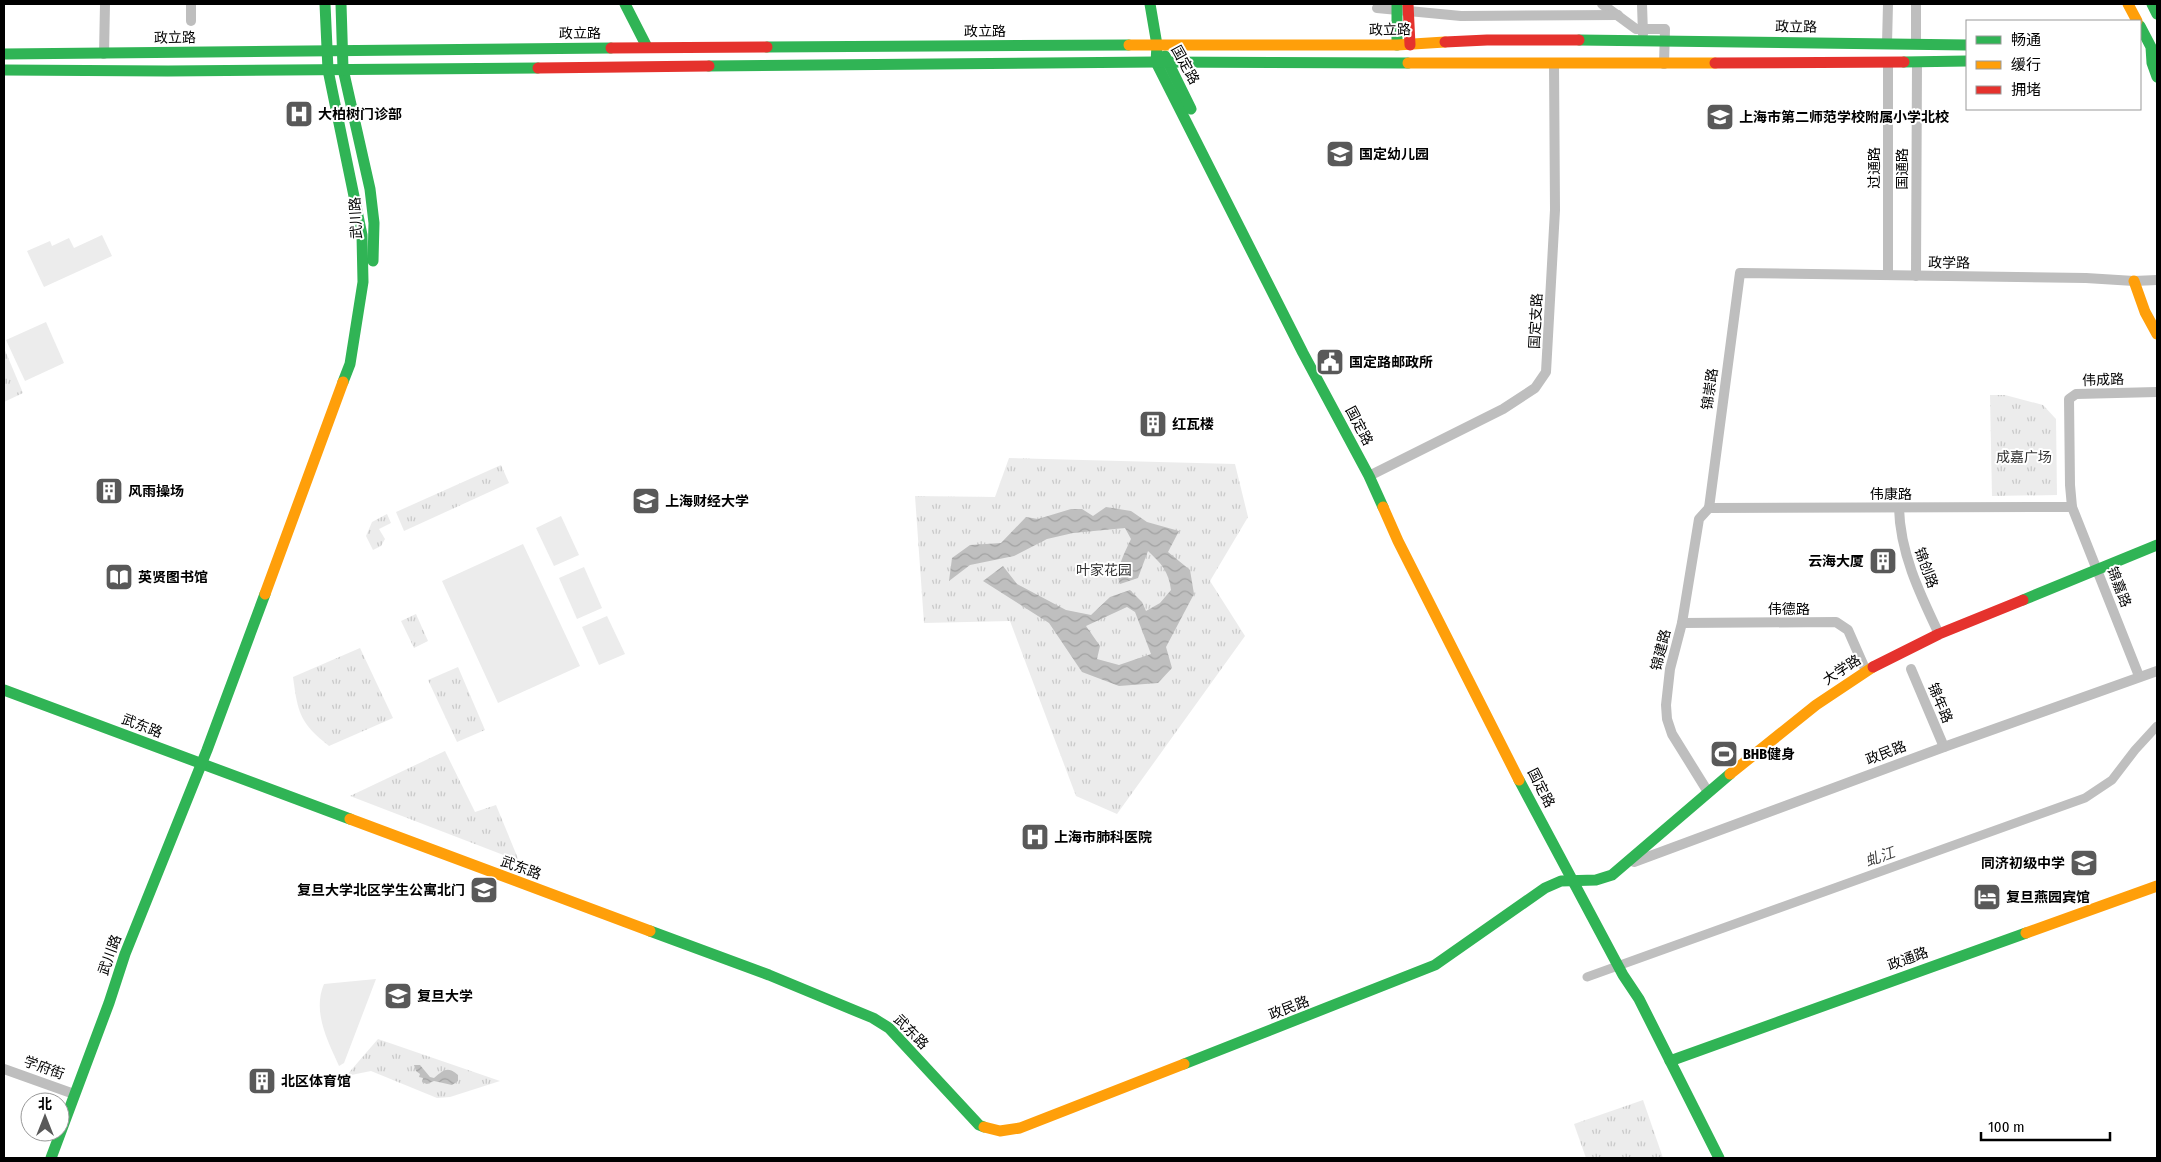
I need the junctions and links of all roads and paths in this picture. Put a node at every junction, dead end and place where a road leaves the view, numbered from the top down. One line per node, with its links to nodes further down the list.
1 (105, 4): 33 (street)
2 (191, 4): 18 (street)
3 (325, 4): 31 (street)
4 (341, 4): 30 (street, 武川路)
5 (625, 4): 28 (street)
6 (1150, 4): 24 (street)
7 (1602, 4): 16 (street)
8 (1642, 4): 20 (street)
9 (1888, 4): 22 (street)
10 (1916, 4): 23 (street)
11 (2128, 4): 17 (street)
12 (2152, 4): 15 (street)
13 (1402, 7): 14 (street); 16 (street); 25 (street); 26 (street)
14 (1377, 8)
15 (2157, 14)
16 (1618, 16): 20 (street)
17 (2136, 20)
18 (191, 21)
19 (2141, 28): 29 (street)
20 (1642, 34): 21 (street, 政立路); 26 (street, 政立路)
21 (1664, 41): 22 (street, 政立路); 41 (street)
22 (1887, 44): 23 (street, 政立路)
23 (1916, 44): 27 (street, 政立路)
24 (1157, 45): 25 (street, 政立路); 28 (street, 政立路); 35 (street, 国定路); 36 (street, 国定路)
25 (1397, 45): 26 (street, 政立路)
26 (1410, 45)
27 (1966, 45)
28 (647, 47): 30 (street, 政立路)
29 (2149, 47): 40 (street)
30 (342, 49): 31 (street, 政立路); 42 (street, 武川路)
31 (326, 50): 33 (street, 政立路); 44 (street)
32 (4, 54): 33 (street, 政立路)
33 (104, 54)
34 (1966, 61): 38 (street)
35 (1156, 62): 36 (street); 42 (street); 54 (street, 国定路)
36 (1169, 62): 39 (street); 54 (street, 国定路)
37 (1888, 62): 38 (street); 41 (street); 47 (street, 过通路)
38 (1917, 62): 48 (street, 国通路)
39 (1554, 63): 41 (street); 54 (street, 国定支路)
40 (2150, 63): 45 (street)
41 (1664, 64)
42 (343, 69): 44 (street); 52 (street, 武川路)
43 (4, 70): 44 (street)
44 (328, 70): 52 (street)
45 (2157, 77)
46 (1740, 273): 47 (street, 政学路); 56 (street, 锦崇路)
47 (1888, 275): 48 (street, 政学路)
48 (1916, 276): 50 (street, 政学路)
49 (2157, 280): 50 (street, 政学路)
50 (2134, 281): 51 (street)
51 (2157, 334)
52 (350, 364): 68 (street, 武川路)
53 (2157, 392): 55 (street, 伟成路)
54 (1372, 475): 71 (street, 国定路)
55 (2072, 507): 57 (street, 伟康路); 59 (street, 锦嘉路)
56 (1709, 508): 57 (street, 伟康路); 60 (street, 锦建路)
57 (1899, 508): 61 (street, 锦创路)
58 (2157, 545): 59 (street, 大学路)
59 (2098, 571): 61 (street, 大学路); 65 (street, 锦嘉路)
60 (1682, 623): 64 (street, 伟德路); 69 (street, 锦建路)
61 (1938, 634): 64 (street, 大学路)
62 (1911, 669): 67 (street, 锦年路)
63 (2157, 670): 65 (street, 政民路)
64 (1866, 672): 69 (street, 大学路)
65 (2139, 676): 67 (street, 政民路)
66 (4, 690): 68 (street, 武东路)
67 (1944, 747): 70 (street, 政民路)
68 (201, 764): 75 (street, 武川路); 76 (street, 武东路)
69 (1708, 792): 70 (street, 大学路)
70 (1626, 865): 71 (street, 大学路)
71 (1578, 881): 73 (street, 国定路); 76 (street, 政民路)
72 (2157, 886): 73 (street, 政通路)
73 (1673, 1060): 78 (street, 国定路); 79 (street, 国定路)
74 (4, 1068): 75 (street, 学府街)
75 (74, 1094): 77 (street, 武川路)
76 (990, 1130)
77 (51, 1158)
78 (1719, 1158)
79 (1728, 1158)

